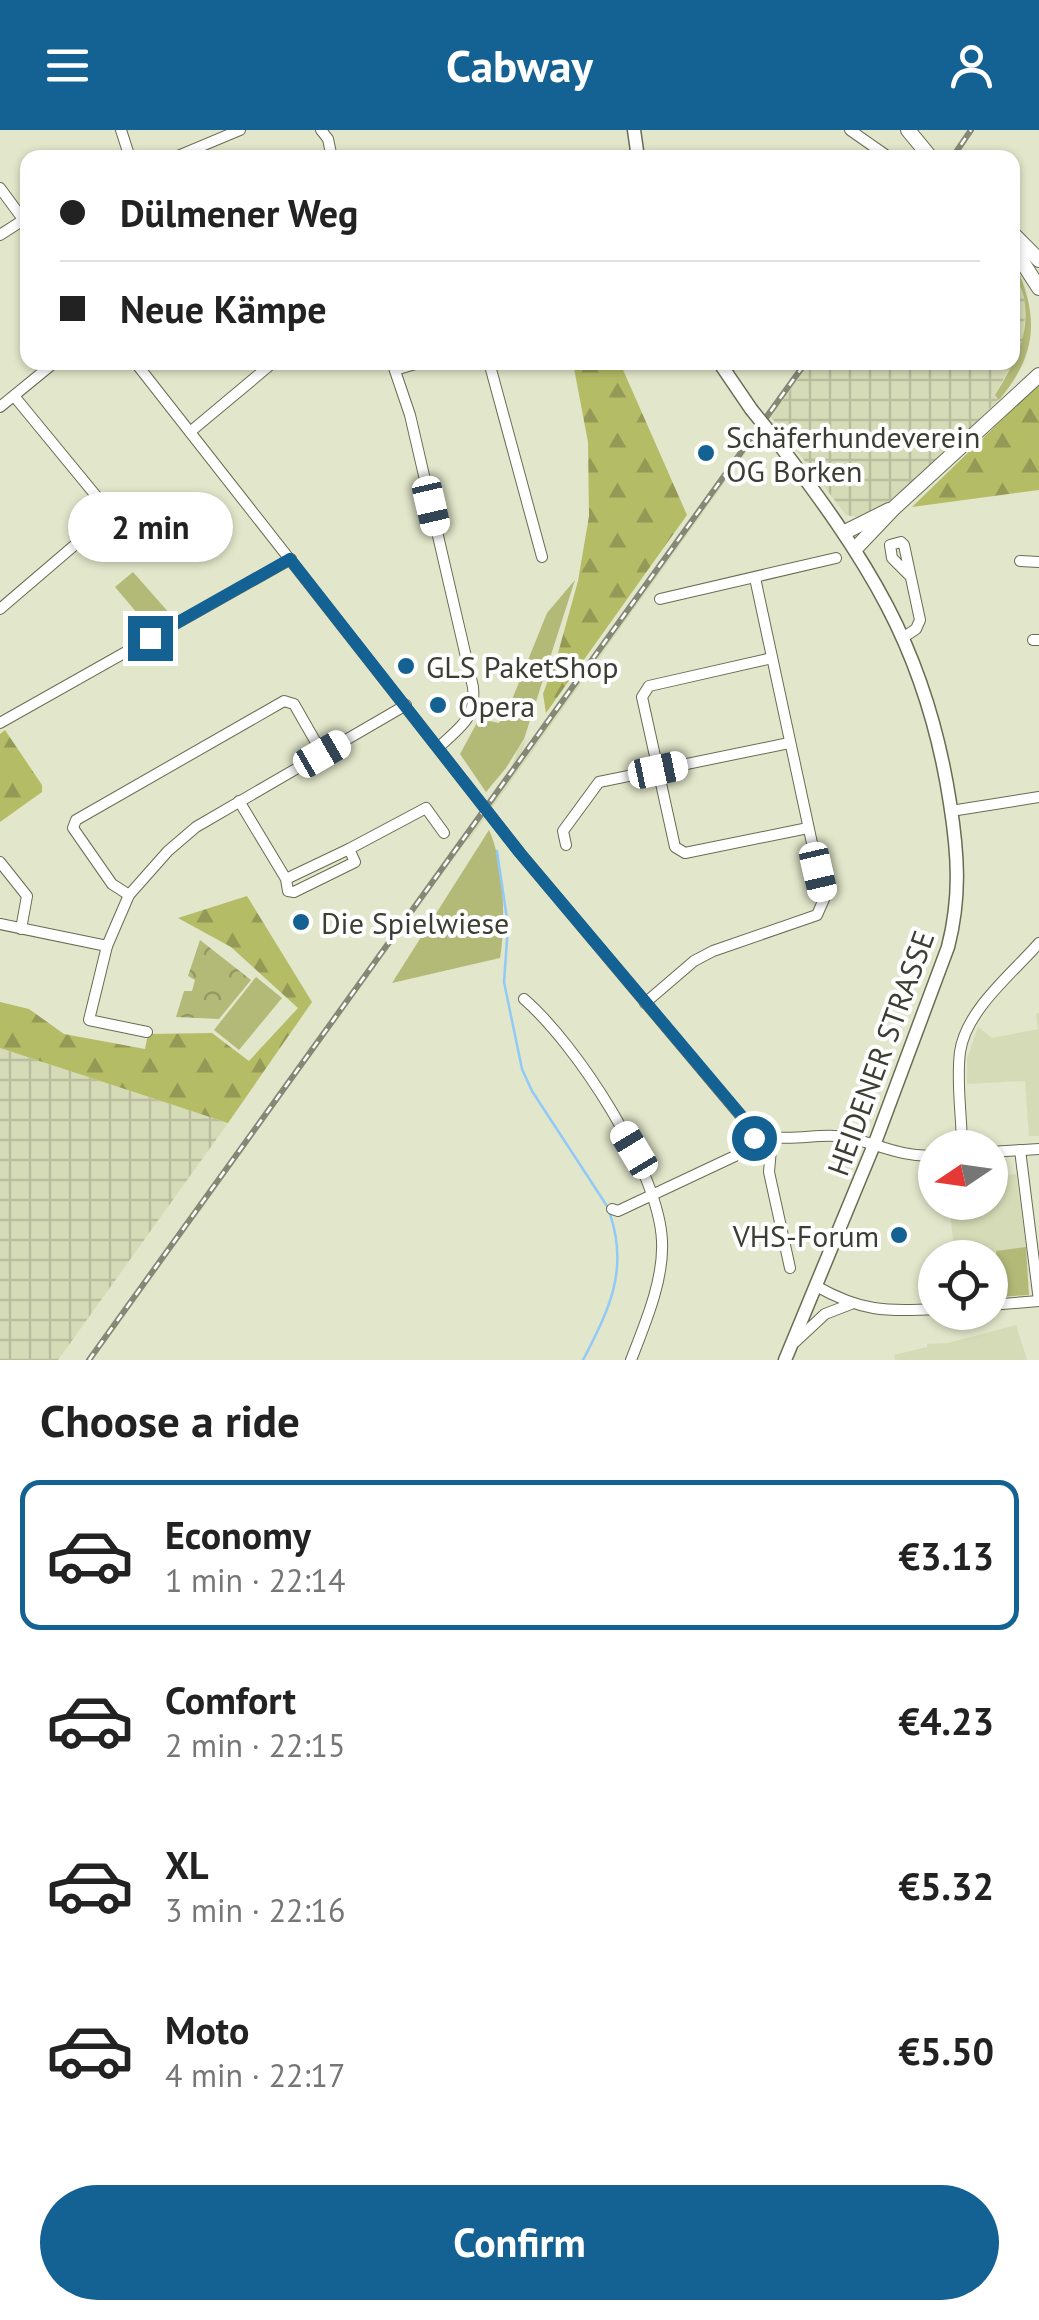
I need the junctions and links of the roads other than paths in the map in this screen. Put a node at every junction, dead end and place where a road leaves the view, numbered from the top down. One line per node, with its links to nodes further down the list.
1 (240, 130): 4 (street)
2 (850, 130): 5 (street)
3 (908, 130): 6 (highway)
4 (192, 150)
5 (879, 150)
6 (930, 150)
7 (0, 188): 8 (street)
8 (20, 213)
9 (1020, 241): 12 (highway)
10 (1020, 251): 13 (highway)
11 (1020, 257): 14 (highway)
12 (1039, 260)
13 (1039, 269)
14 (1039, 288)
15 (1039, 358): 23 (highway)
16 (45, 370): 24 (street)
17 (141, 370): 26 (street)
18 (264, 370): 26 (street)
19 (395, 370): 44 (street)
20 (491, 370): 30 (street)
21 (725, 370): 28 (main road, HEIDENER STRASSE, bridge)
22 (1039, 376): 23 (highway)
23 (1018, 391): 27 (highway)
24 (14, 396): 25 (street); 38 (street)
25 (0, 407)
26 (190, 432): 32 (street)
27 (894, 508): 28 (highway); 29 (highway)
28 (845, 532): 29 (main road, HEIDENER STRASSE)
29 (856, 548): 39 (main road, HEIDENER STRASSE)
30 (542, 557)
31 (836, 558): 36 (street)
32 (290, 559): 41 (street); 42 (street)
33 (1020, 561): 34 (street)
34 (1039, 562)
35 (910, 576): 39 (street)
36 (755, 578): 37 (street); 40 (street)
37 (660, 599)
38 (0, 609)
39 (904, 637): 49 (main road, HEIDENER STRASSE)
40 (772, 658): 43 (street); 46 (street)
41 (406, 704): 44 (street); 45 (street)
42 (0, 723)
43 (789, 743): 46 (street); 50 (street)
44 (439, 747): 60 (street)
45 (322, 754): 48 (street); 54 (street)
46 (658, 770): 50 (street); 52 (street)
47 (1039, 796): 49 (street)
48 (239, 801): 51 (street); 54 (street)
49 (951, 811): 65 (main road, HEIDENER STRASSE)
50 (808, 828): 60 (street)
51 (444, 833)
52 (566, 845)
53 (0, 862): 56 (street)
54 (129, 895): 58 (street)
55 (0, 924): 56 (street)
56 (21, 929): 58 (street)
57 (1039, 943): 62 (street)
58 (106, 946): 61 (street)
59 (524, 999): 70 (street)
60 (645, 1003): 63 (street)
61 (147, 1032)
62 (961, 1130)
63 (756, 1133): 64 (street); 70 (street)
64 (772, 1137): 65 (street); 72 (street)
65 (874, 1146): 69 (street); 73 (main road, HEIDENER STRASSE)
66 (1020, 1150): 67 (street); 68 (street); 74 (street)
67 (1039, 1150)
68 (1008, 1151)
69 (918, 1155)
70 (654, 1194): 71 (street); 79 (street)
71 (612, 1209)
72 (790, 1268)
73 (816, 1286): 75 (street); 78 (main road, HEIDENER STRASSE)
74 (1039, 1301): 76 (street)
75 (851, 1304): 77 (street); 78 (street)
76 (1008, 1304)
77 (918, 1309)
78 (792, 1345): 80 (main road, HEIDENER STRASSE)
79 (632, 1360)
80 (785, 1360)

